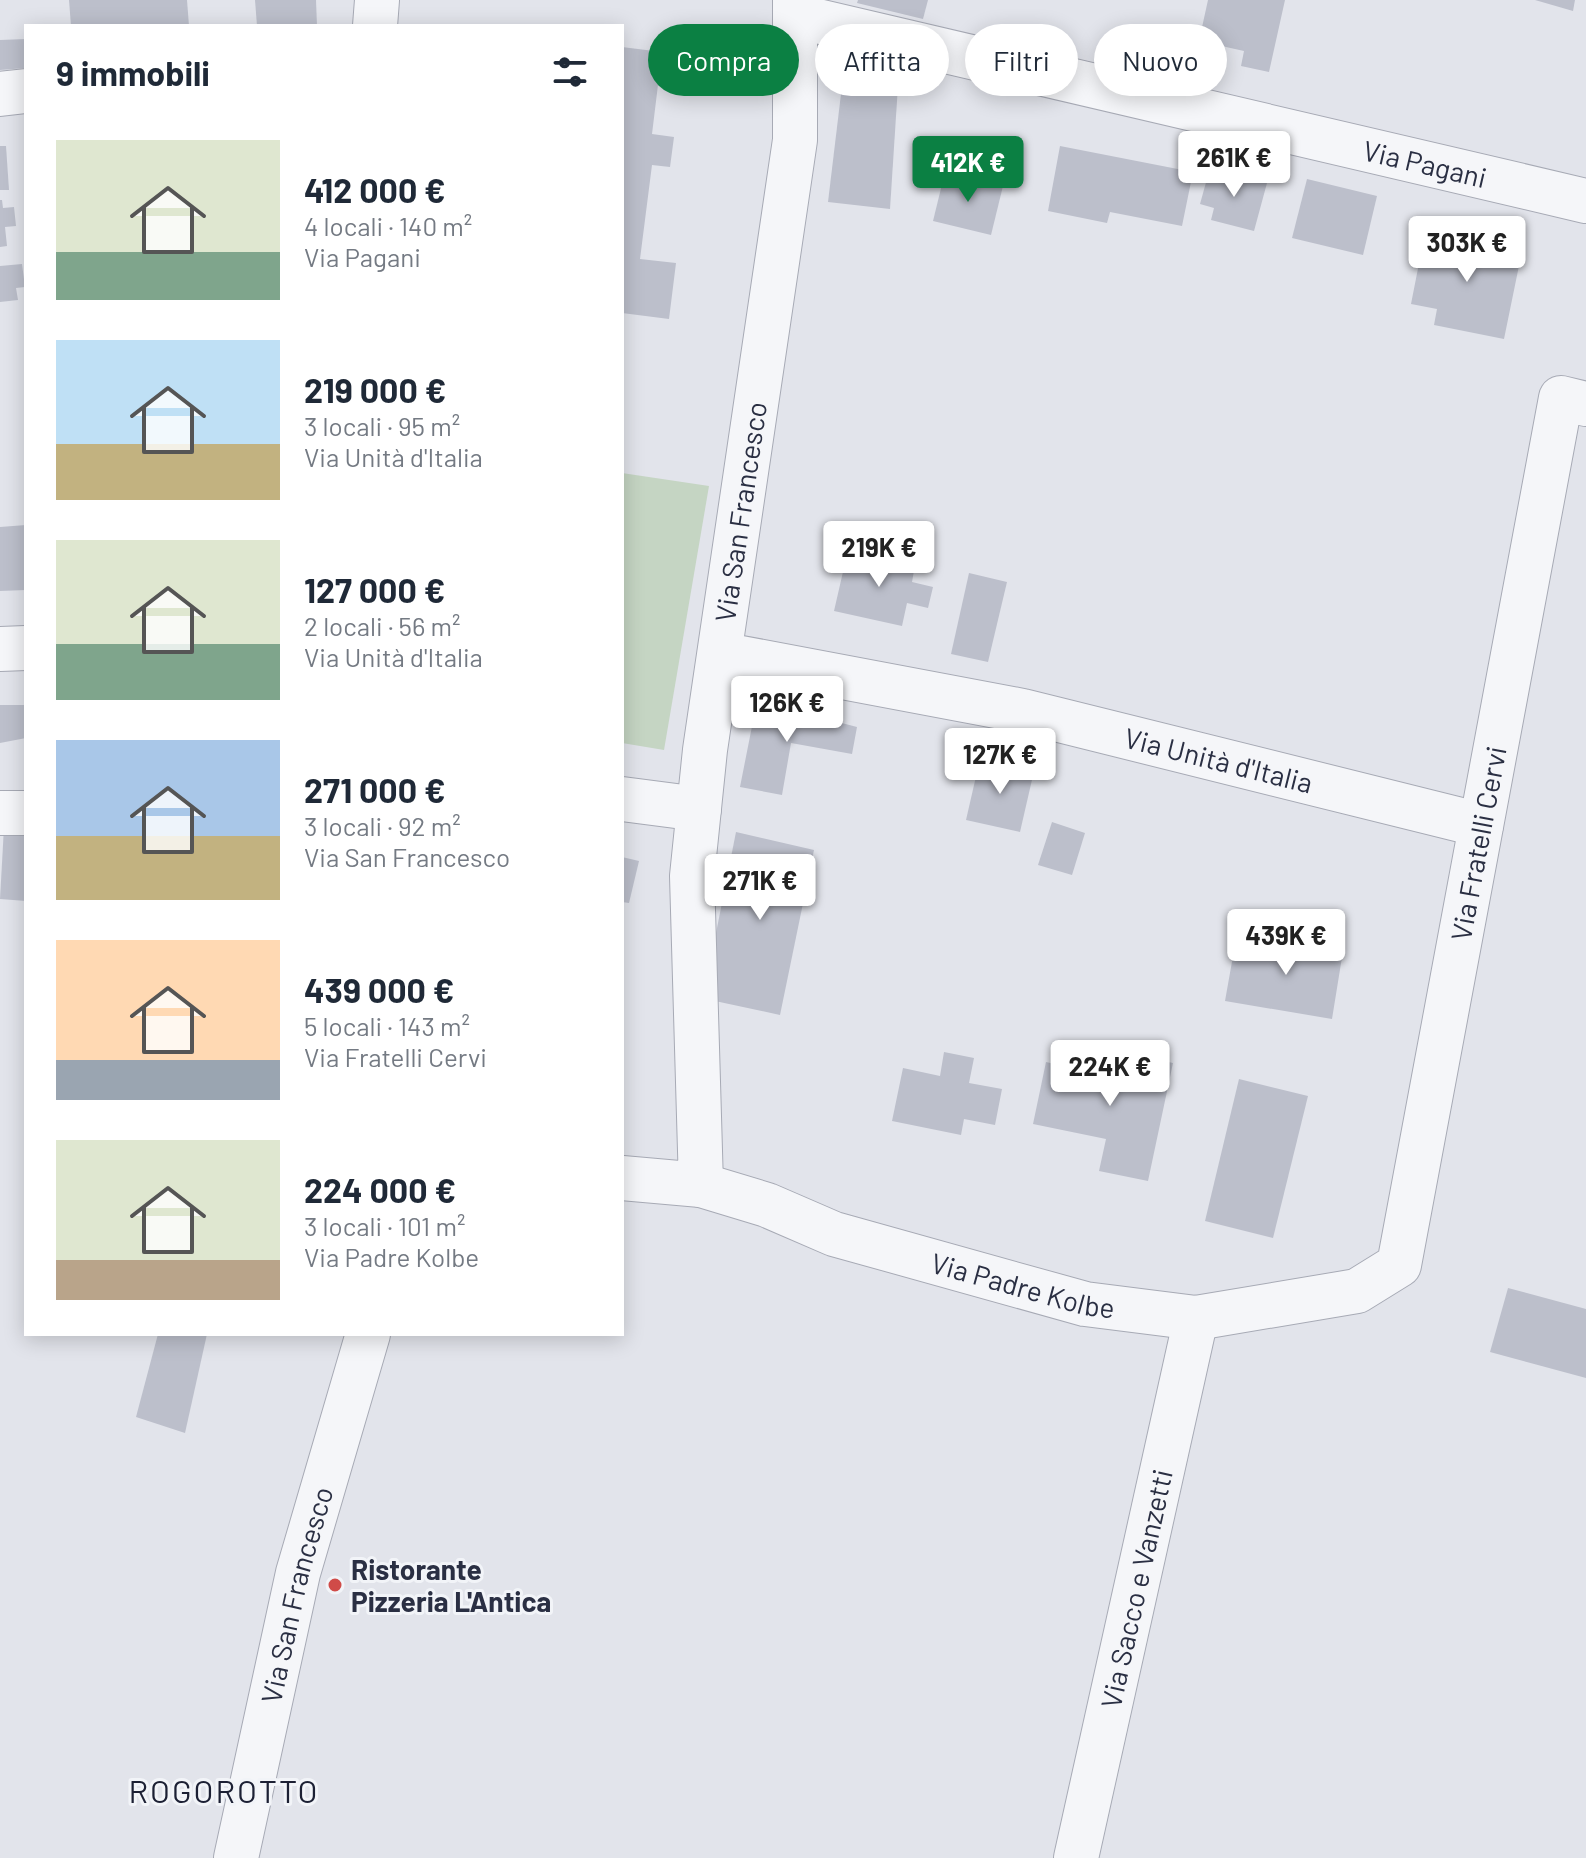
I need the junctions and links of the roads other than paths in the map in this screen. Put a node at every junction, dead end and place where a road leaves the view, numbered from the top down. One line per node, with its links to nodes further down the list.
1 (377, 0): 3 (street)
2 (795, 8): 6 (street, Via Pagani); 10 (street, Via San Francesco)
3 (375, 24)
4 (24, 91): 5 (street)
5 (0, 94)
6 (1586, 201)
7 (1586, 404): 15 (street, Via Fratelli Cervi)
8 (24, 648): 9 (street)
9 (0, 649)
10 (720, 654): 12 (street, Via San Francesco); 15 (street, Via Unità d'Italia)
11 (624, 799): 12 (street)
12 (699, 809): 17 (street, Via San Francesco)
13 (0, 813): 14 (street)
14 (24, 813)
15 (1481, 825): 18 (street, Via Fratelli Cervi)
16 (624, 1178): 17 (street)
17 (701, 1185): 19 (street, Via Padre Kolbe)
18 (1357, 1291): 19 (street, Via Padre Kolbe)
19 (1196, 1318): 22 (street, Via Sacco e Vanzetti)
20 (367, 1336): 21 (street, Via San Francesco)
21 (236, 1858)
22 (1076, 1858)

